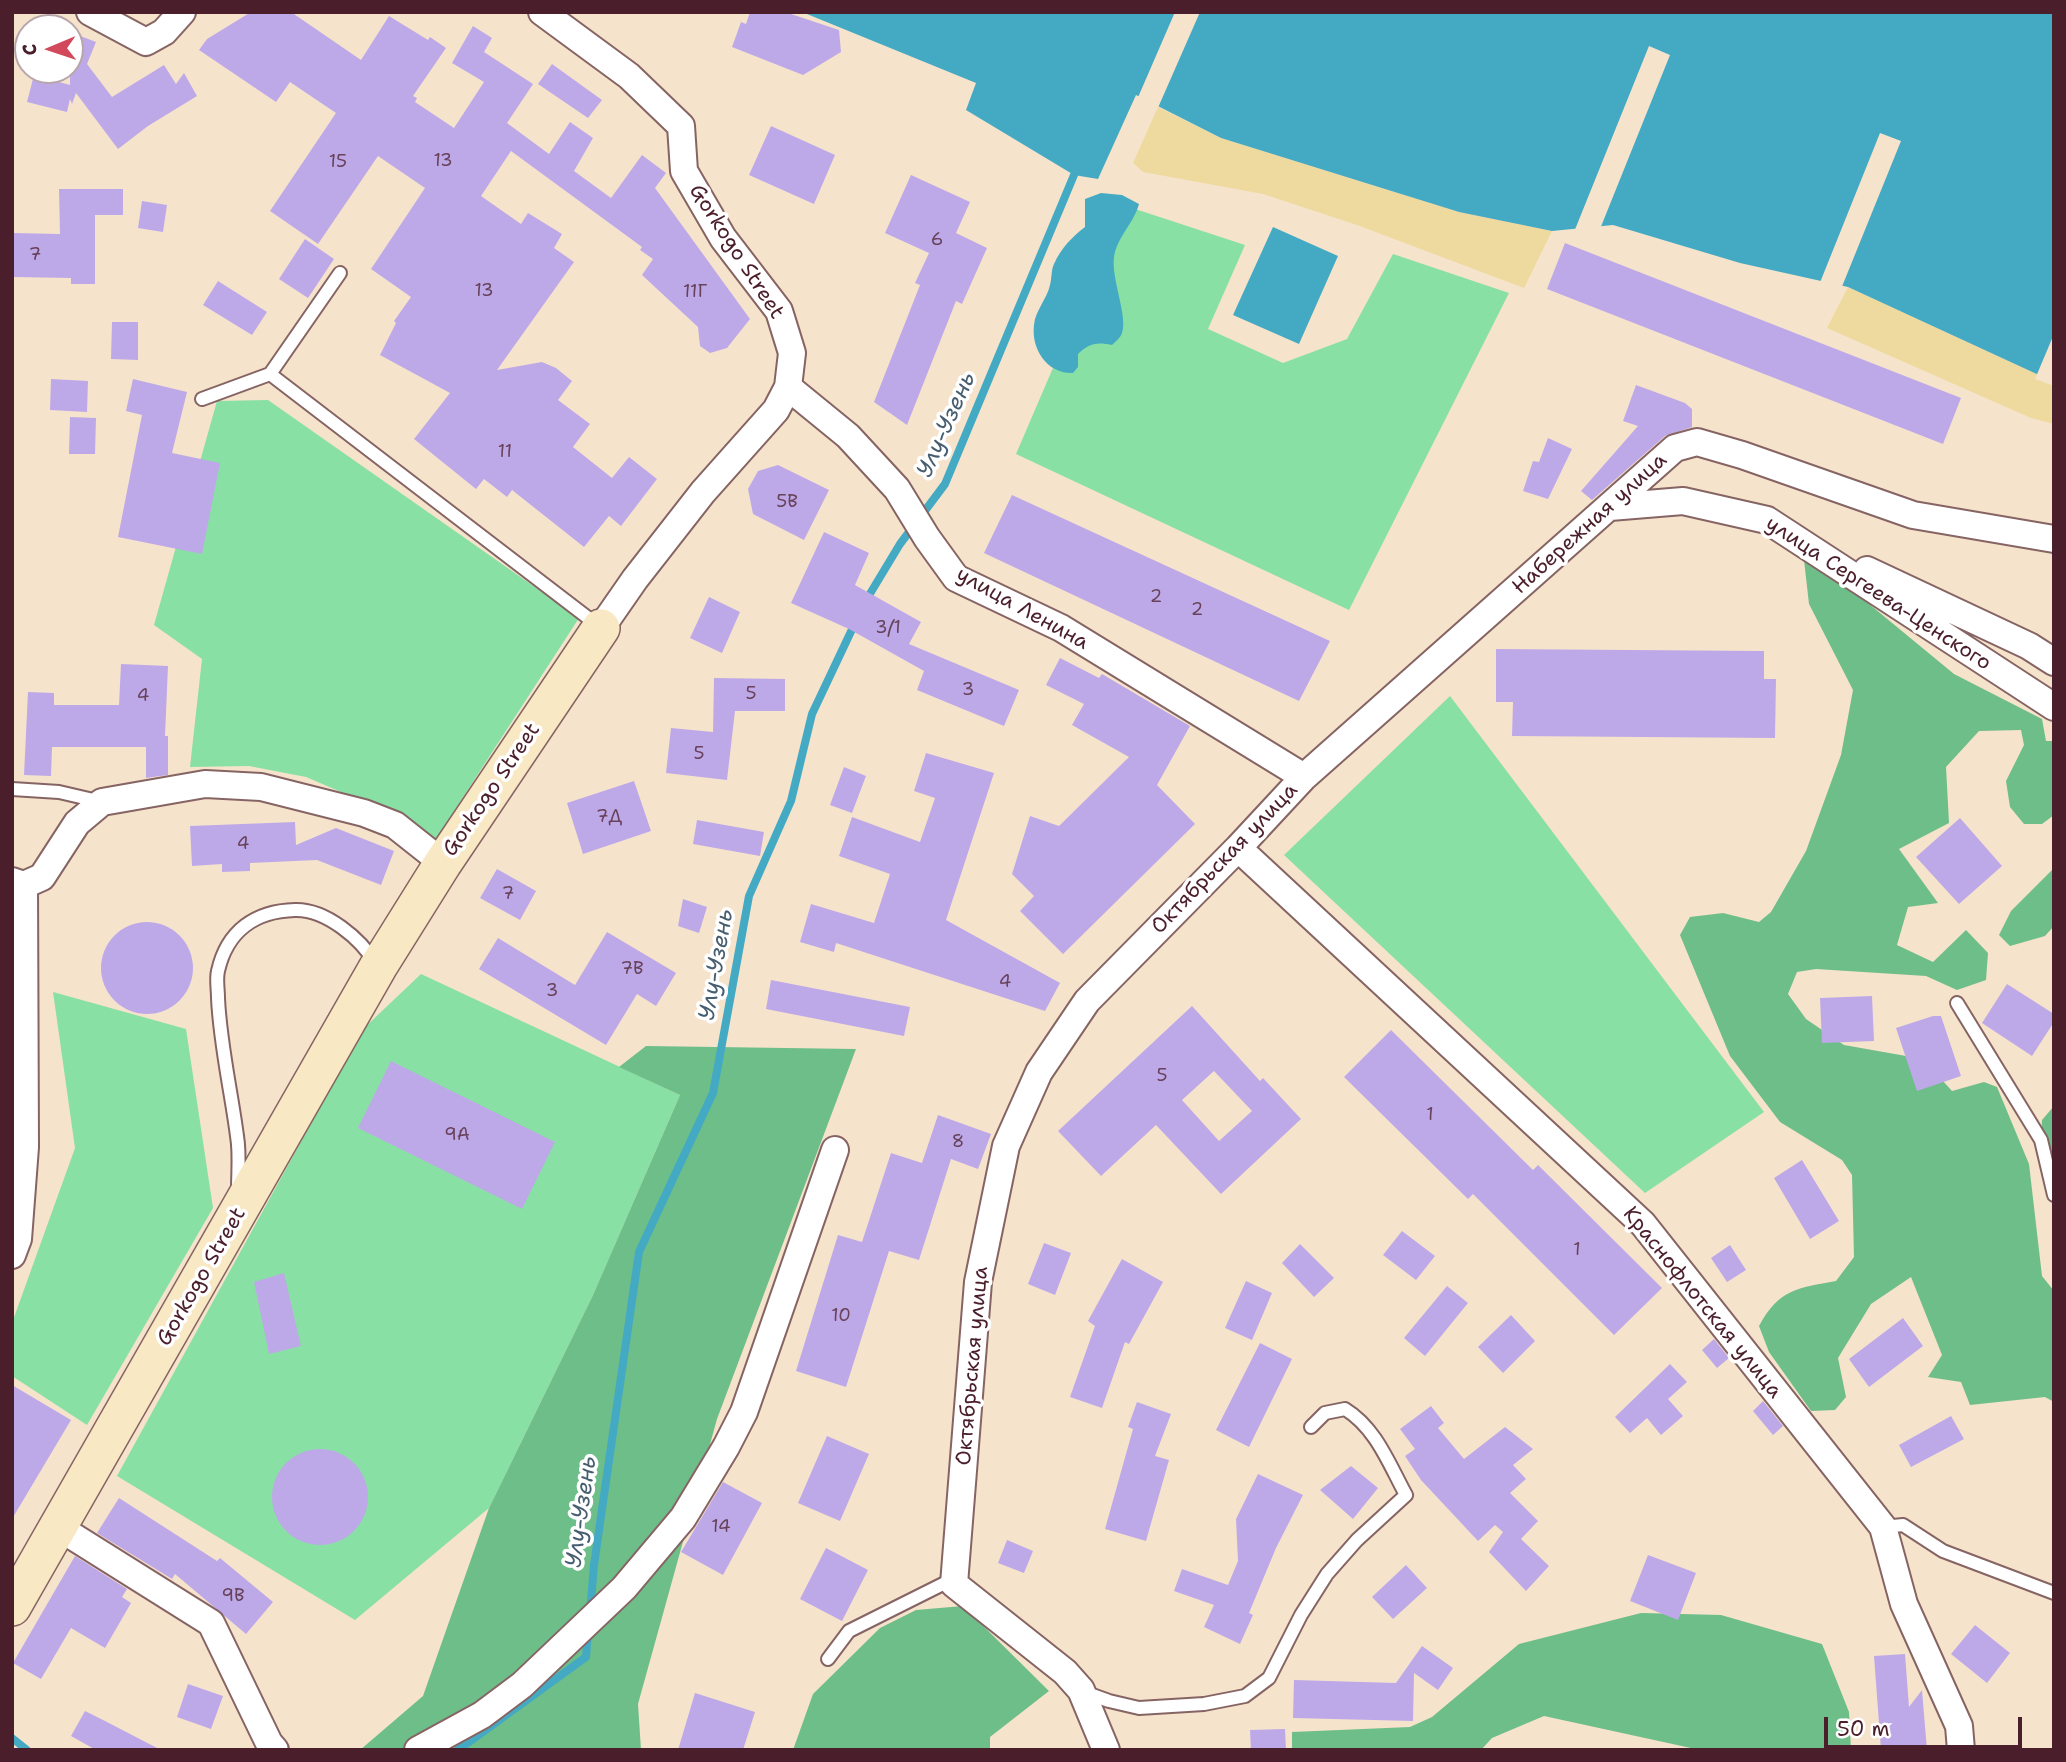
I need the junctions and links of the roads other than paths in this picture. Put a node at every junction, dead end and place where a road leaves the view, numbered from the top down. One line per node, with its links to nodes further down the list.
1 (90, 12): 2 (street)
2 (182, 12)
3 (551, 20): 6 (street, Gorkogo Street)
4 (340, 273): 5 (lane)
5 (270, 374): 7 (lane); 11 (lane)
6 (788, 387): 11 (street, Gorkogo Street); 14 (street, улица Ленина)
7 (202, 399)
8 (1610, 507): 9 (street, Набережная улица); 10 (street, улица Сергеева-Ценского); 14 (street, Набережная улица)
9 (2054, 539)
10 (1798, 541): 12 (street); 13 (street, улица Сергеева-Ценского)
11 (601, 628): 18 (main road, Gorkogo Street)
12 (2054, 662)
13 (2054, 706)
14 (1304, 777): 17 (street, Октябрьская улица)
15 (12, 789): 16 (lane)
16 (102, 802): 18 (street); 19 (street)
17 (1238, 848): 28 (street, Краснофлотская улица); 29 (street, Октябрьская улица)
18 (443, 863): 20 (main road, Gorkogo Street)
19 (18, 883): 25 (street)
20 (378, 968): 24 (main road, Gorkogo Street); 24 (lane)
21 (1957, 1003): 23 (lane)
22 (835, 1150): 35 (street)
23 (2054, 1195)
24 (238, 1214): 27 (main road, Gorkogo Street)
25 (12, 1255)
26 (1311, 1427): 33 (lane)
27 (58, 1527): 31 (main road, Gorkogo Street); 34 (street)
28 (1883, 1527): 30 (lane); 37 (street, Краснофлотская улица)
29 (954, 1584): 32 (lane); 33 (street)
30 (2054, 1592)
31 (12, 1608)
32 (828, 1659)
33 (1081, 1690): 36 (street)
34 (275, 1750)
35 (418, 1750)
36 (1106, 1750)
37 (1961, 1750)

